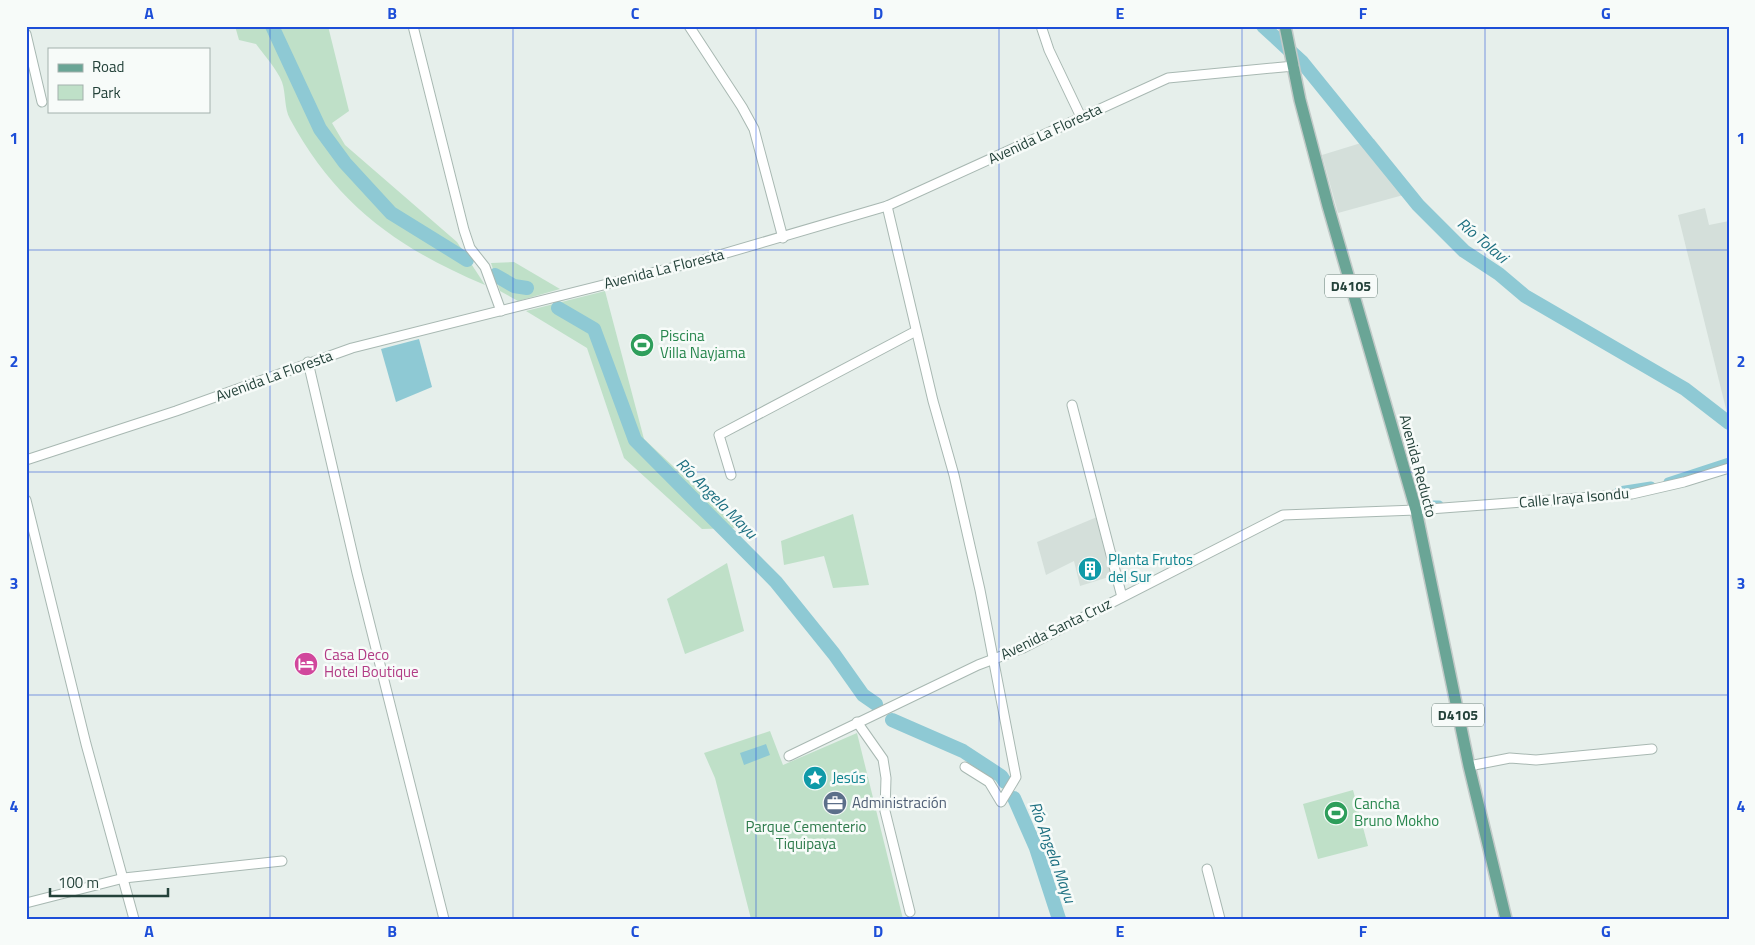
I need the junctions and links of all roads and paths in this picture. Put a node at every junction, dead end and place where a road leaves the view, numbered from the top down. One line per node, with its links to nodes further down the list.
1 (412, 26): 11 (street)
2 (689, 26): 10 (street)
3 (1041, 26): 8 (street)
4 (1286, 30): 6 (main road, Avenida Reducto / D4105)
5 (26, 34): 7 (street)
6 (1294, 63): 8 (street, Avenida La Floresta); 19 (main road, Avenida Reducto / D4105)
7 (42, 102)
8 (1081, 117): 9 (street, Avenida La Floresta)
9 (887, 206): 10 (street, Avenida La Floresta); 12 (street)
10 (783, 238): 11 (street, Avenida La Floresta)
11 (501, 311): 13 (street, Avenida La Floresta)
12 (916, 331): 17 (street); 21 (street)
13 (308, 362): 15 (street, Avenida La Floresta); 33 (street)
14 (1072, 405): 20 (street)
15 (26, 460)
16 (1729, 468): 19 (street, Calle Iraya Isondu)
17 (731, 475)
18 (26, 500): 29 (street)
19 (1416, 510): 20 (street, Avenida Santa Cruz); 25 (main road, Avenida Reducto / D4105)
20 (1122, 597): 21 (street, Avenida Santa Cruz)
21 (994, 660): 22 (street, Avenida Santa Cruz); 26 (street)
22 (857, 722): 24 (street, Avenida Santa Cruz); 31 (street)
23 (1652, 749): 25 (street)
24 (789, 756)
25 (1469, 766): 35 (main road, Avenida Reducto / D4105)
26 (965, 767)
27 (282, 861): 29 (street)
28 (1207, 868): 34 (street)
29 (124, 878): 30 (street); 32 (street)
30 (26, 903)
31 (910, 912)
32 (134, 919)
33 (444, 919)
34 (1220, 919)
35 (1506, 919)

